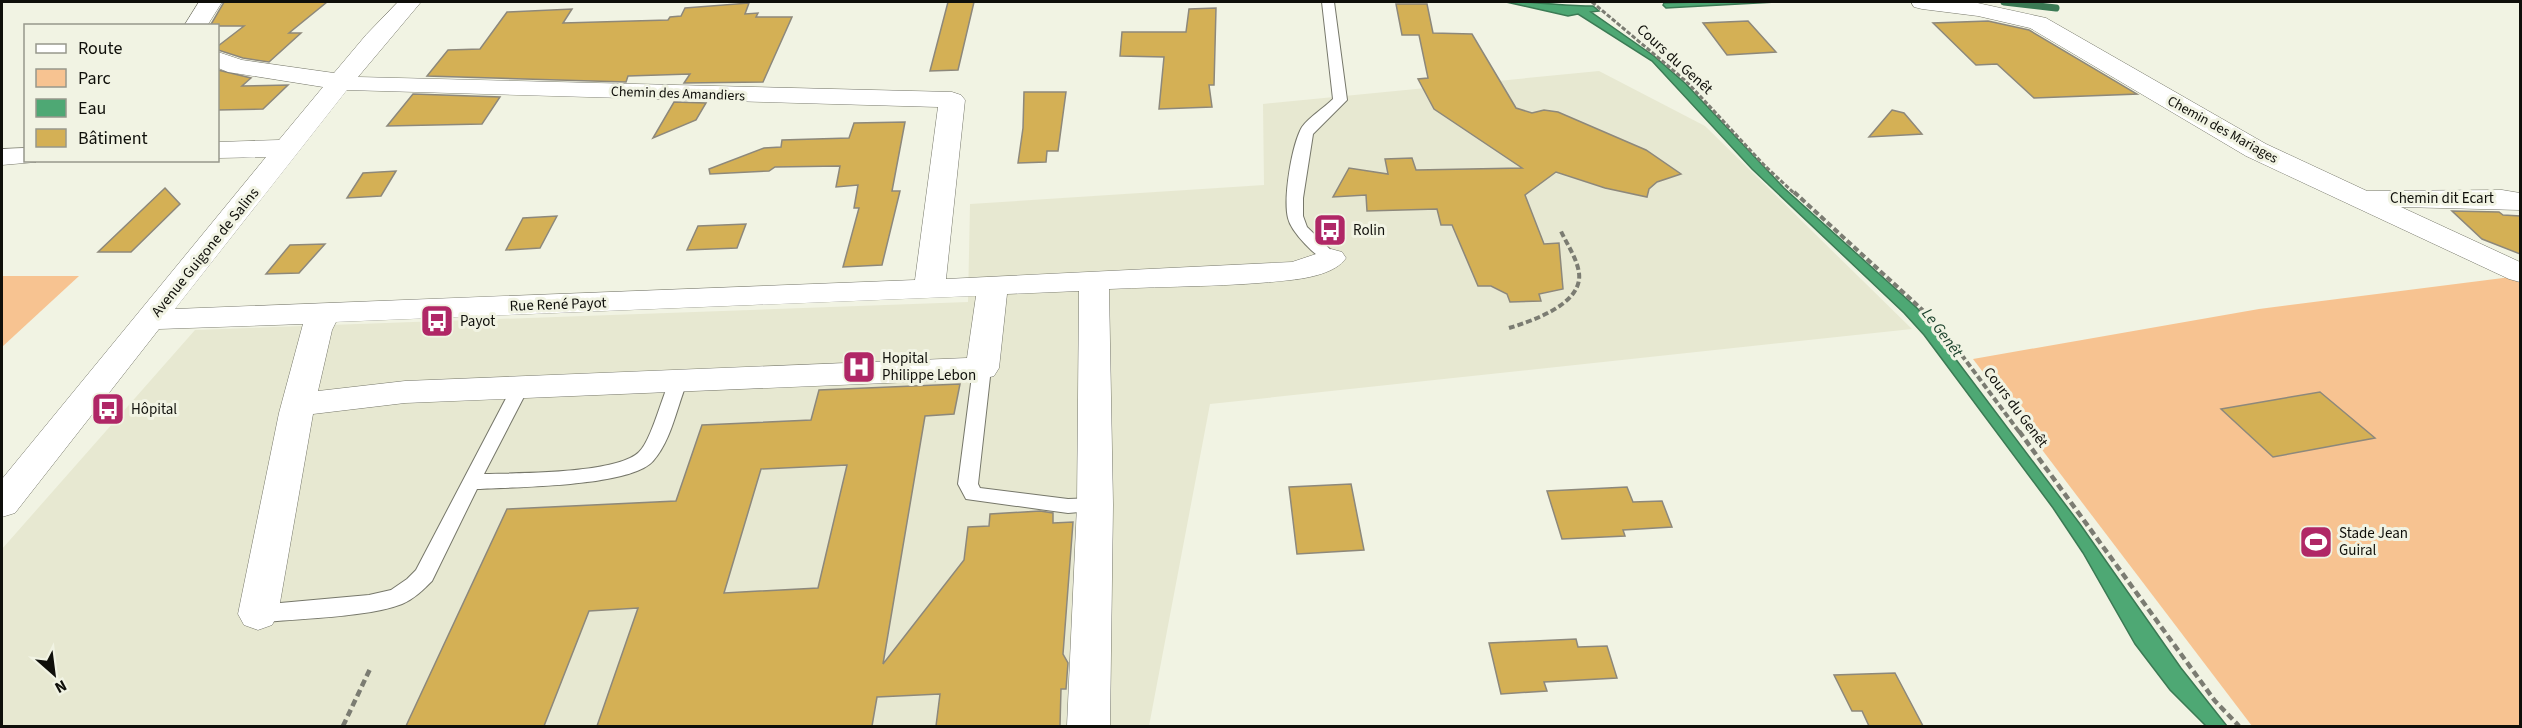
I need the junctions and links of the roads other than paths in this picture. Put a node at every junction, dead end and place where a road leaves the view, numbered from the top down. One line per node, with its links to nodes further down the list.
1 (211, 2): 5 (street)
2 (410, 2): 7 (street, Avenue Guigone de Salins)
3 (1328, 2): 14 (lane)
4 (1922, 2): 12 (street, Chemin des Mariages)
5 (196, 24)
6 (219, 59): 7 (street, Chemin des Amandiers)
7 (341, 83): 8 (street, Avenue Guigone de Salins); 18 (street, Chemin des Amandiers)
8 (288, 148): 9 (street); 20 (street, Avenue Guigone de Salins)
9 (219, 150)
10 (24, 156): 11 (street)
11 (2, 157)
12 (2362, 198): 13 (street, Chemin dit Ecart); 15 (street, Chemin des Mariages)
13 (2520, 201)
14 (1331, 258): 16 (street, Rue René Payot)
15 (2520, 273)
16 (1094, 280): 17 (street, Rue René Payot); 27 (street)
17 (993, 285): 18 (street, Rue René Payot); 21 (street)
18 (929, 288): 19 (street, Rue René Payot)
19 (325, 313): 20 (street, Rue René Payot); 24 (street)
20 (151, 320): 26 (street, Avenue Guigone de Salins)
21 (982, 368): 22 (street); 27 (lane)
22 (679, 380): 23 (street); 25 (lane)
23 (520, 387): 24 (street); 25 (lane)
24 (299, 404): 28 (street)
25 (470, 482): 28 (lane)
26 (2, 504)
27 (1095, 504): 29 (street)
28 (258, 614)
29 (1089, 726)

